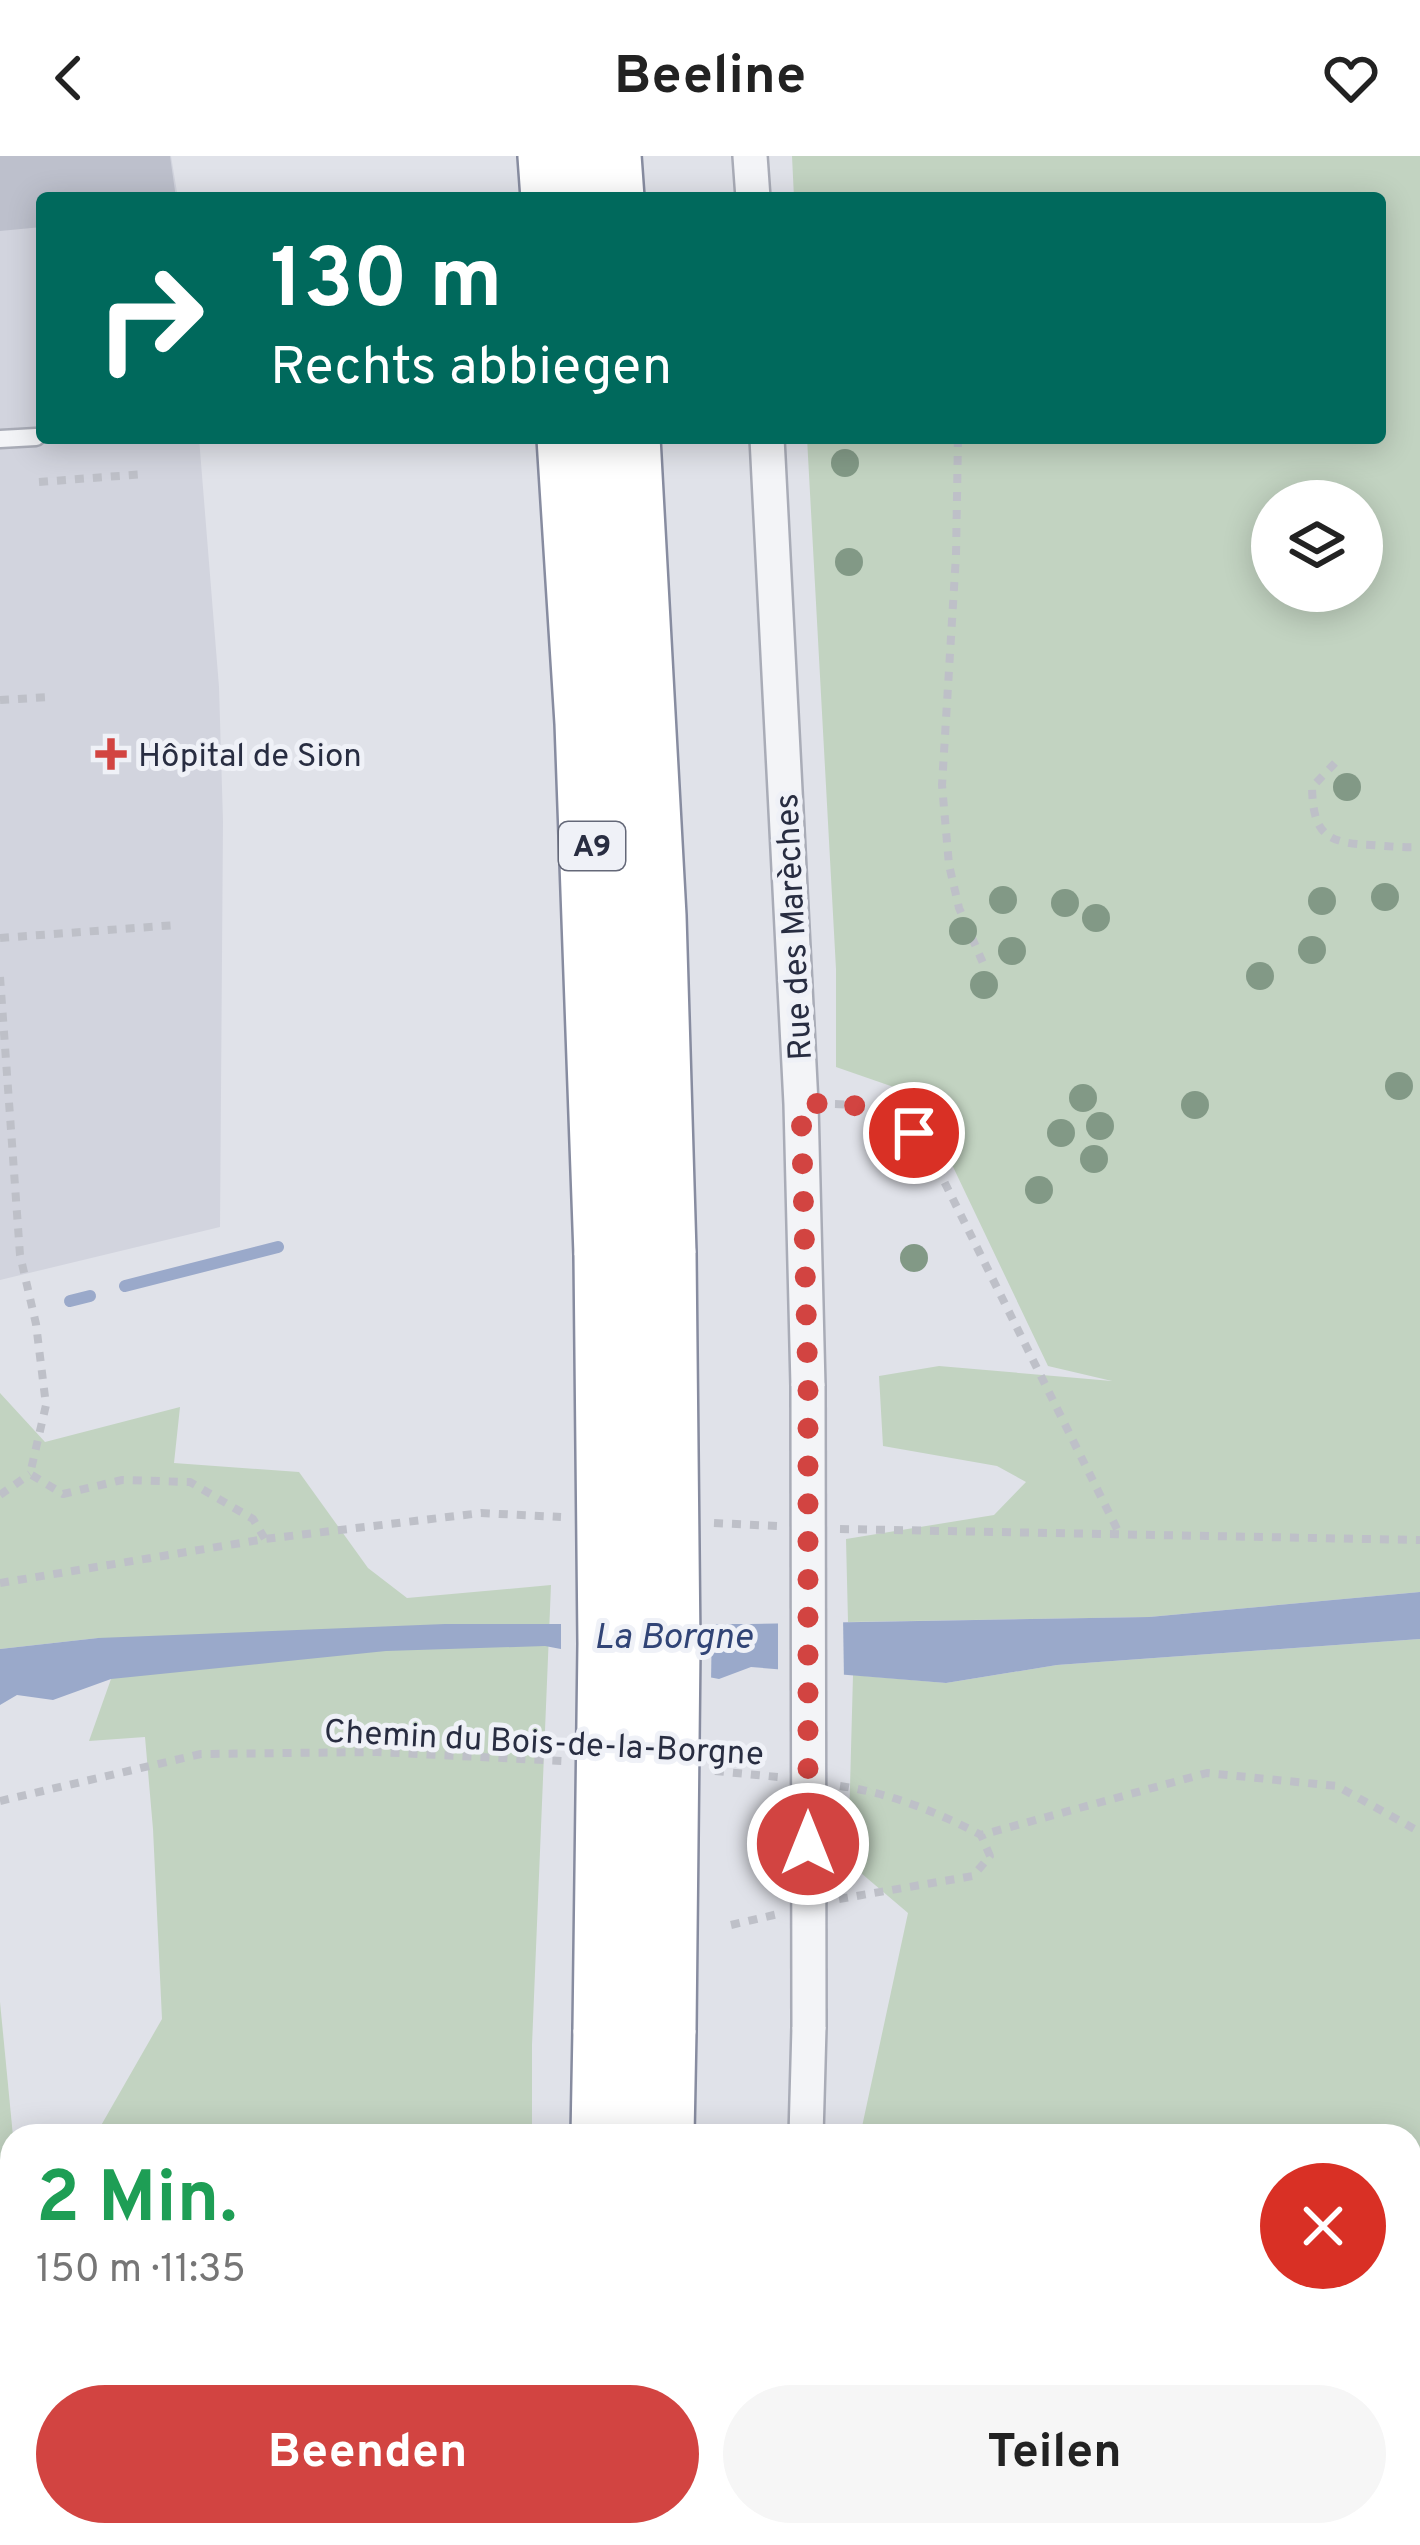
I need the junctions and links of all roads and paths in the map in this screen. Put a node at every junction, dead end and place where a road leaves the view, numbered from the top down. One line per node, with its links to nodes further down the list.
1 (550, 156): 4 (highway)
2 (609, 156): 5 (highway)
3 (750, 156): 6 (street)
4 (553, 192)
5 (612, 192)
6 (753, 192)
7 (36, 437): 8 (lane)
8 (0, 439)
9 (569, 444): 24 (highway, A9)
10 (628, 444): 24 (highway, A9)
11 (767, 444): 23 (street, Rue des Marèches)
12 (958, 444): 21 (path)
13 (145, 474): 14 (path)
14 (39, 482)
15 (50, 697): 16 (path)
16 (0, 700)
17 (1335, 763): 18 (path)
18 (1420, 847)
19 (176, 925): 20 (path)
20 (5, 937)
21 (986, 970)
22 (0, 977): 25 (path)
23 (801, 1104): 27 (path); 42 (street, Rue des Marèches, bridge)
24 (635, 1254): 39 (highway, A9, bridge)
25 (31, 1474): 26 (path); 28 (path)
26 (0, 1495)
27 (1120, 1534)
28 (265, 1539)
29 (574, 1761): 33 (path, Chemin du Bois-de-la-Borgne)
30 (705, 1770): 31 (path, Chemin du Bois-de-la-Borgne)
31 (794, 1779)
32 (840, 1786): 35 (path)
33 (0, 1801)
34 (1420, 1832): 35 (path)
35 (981, 1835): 36 (path)
36 (837, 1900)
37 (795, 1910): 38 (path)
38 (731, 1925)
39 (635, 2030): 40 (highway, A9); 41 (highway, A9)
40 (606, 2124)
41 (659, 2124)
42 (806, 2124)

